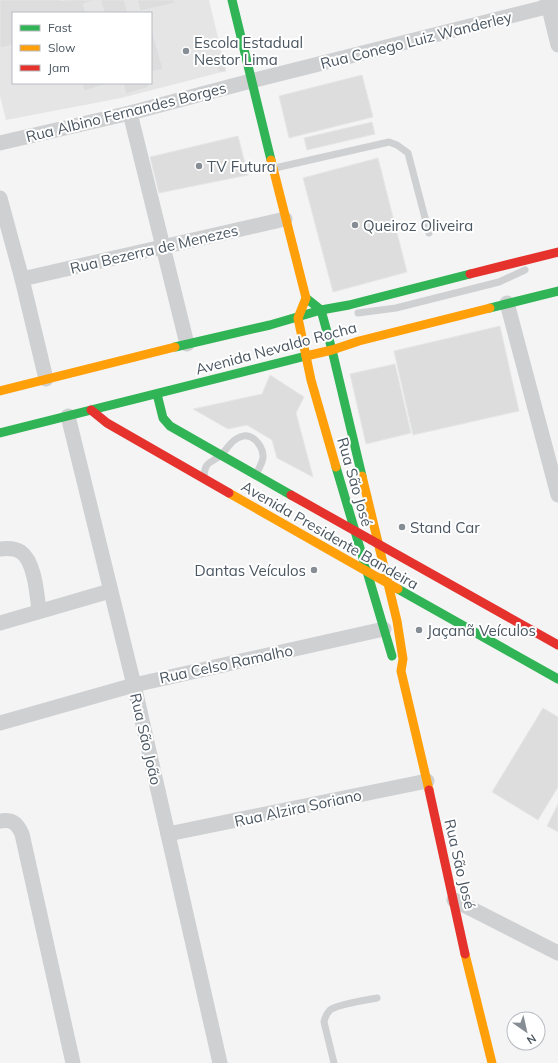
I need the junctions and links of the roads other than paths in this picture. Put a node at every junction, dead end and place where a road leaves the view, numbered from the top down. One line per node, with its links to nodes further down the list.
1 (232, 0): 4 (main road)
2 (552, 3): 3 (street); 4 (street, Rua Conego Luiz Wanderley)
3 (558, 45)
4 (251, 81): 5 (street, Rua Albino Fernandes Borges); 7 (main road)
5 (130, 113): 6 (street, Rua Albino Fernandes Borges); 11 (street)
6 (0, 143)
7 (273, 169): 9 (main road); 10 (lane)
8 (0, 198): 14 (street)
9 (285, 219): 11 (street, Rua Bezerra de Menezes); 16 (main road)
10 (429, 233)
11 (162, 248): 14 (street, Rua Bezerra de Menezes); 20 (street)
12 (558, 252): 18 (main road, Avenida Nevaldo Rocha)
13 (558, 255): 18 (lane)
14 (22, 279): 23 (street)
15 (556, 291): 17 (main road, Avenida Nevaldo Rocha)
16 (306, 298): 18 (main road); 19 (main road)
17 (508, 303): 21 (main road, Avenida Nevaldo Rocha); 32 (street)
18 (321, 310): 19 (main road, Avenida Nevaldo Rocha); 21 (main road, Rua São José)
19 (298, 318): 20 (main road, Avenida Nevaldo Rocha); 22 (main road, Rua São José)
20 (187, 344): 23 (main road, Avenida Nevaldo Rocha)
21 (332, 350): 22 (main road, Avenida Nevaldo Rocha); 34 (main road, Rua São José)
22 (306, 355): 25 (main road, Avenida Nevaldo Rocha); 33 (main road, Rua São José)
23 (46, 379): 24 (main road, Avenida Nevaldo Rocha)
24 (0, 391)
25 (157, 394): 26 (main road, Avenida Nevaldo Rocha); 29 (main road, Avenida Presidente Bandeira)
26 (91, 410): 27 (main road, Avenida Nevaldo Rocha); 31 (main road, Avenida Presidente Bandeira)
27 (68, 416): 28 (main road, Avenida Nevaldo Rocha); 38 (street, Rua São João)
28 (0, 433)
29 (221, 454): 30 (main road, Avenida Presidente Bandeira); 30 (lane); 31 (lane)
30 (256, 474): 33 (main road, Avenida Presidente Bandeira)
31 (204, 479): 36 (main road, Avenida Presidente Bandeira)
32 (558, 495)
33 (355, 532): 34 (main road, Avenida Presidente Bandeira); 36 (main road, Rua São José)
34 (380, 546): 37 (main road, Rua São José); 45 (main road, Avenida Presidente Bandeira)
35 (0, 549): 39 (street)
36 (367, 571): 37 (main road, Avenida Presidente Bandeira); 44 (main road, Rua São José)
37 (389, 584): 41 (main road, Avenida Presidente Bandeira); 46 (main road, Rua São José)
38 (110, 592): 39 (street); 48 (street, Rua São João)
39 (39, 611): 42 (street)
40 (461, 616): 41 (main road)
41 (449, 619): 47 (main road, Avenida Presidente Bandeira)
42 (0, 623)
43 (506, 626): 45 (main road)
44 (384, 629): 46 (main road, Rua São José); 48 (street, Rua Celso Ramalho)
45 (558, 646)
46 (401, 671): 50 (main road, Rua São José)
47 (558, 679)
48 (134, 684): 49 (street, Rua Celso Ramalho); 52 (street, Rua São João)
49 (0, 723)
50 (427, 781): 52 (street, Rua Alzira Soriano); 53 (main road, Rua São José)
51 (0, 821): 56 (street)
52 (168, 834): 57 (street, Rua São João)
53 (454, 900): 54 (street); 59 (main road, Rua São José)
54 (558, 953)
55 (377, 998): 58 (lane)
56 (73, 1063)
57 (220, 1063)
58 (334, 1063)
59 (492, 1063)

